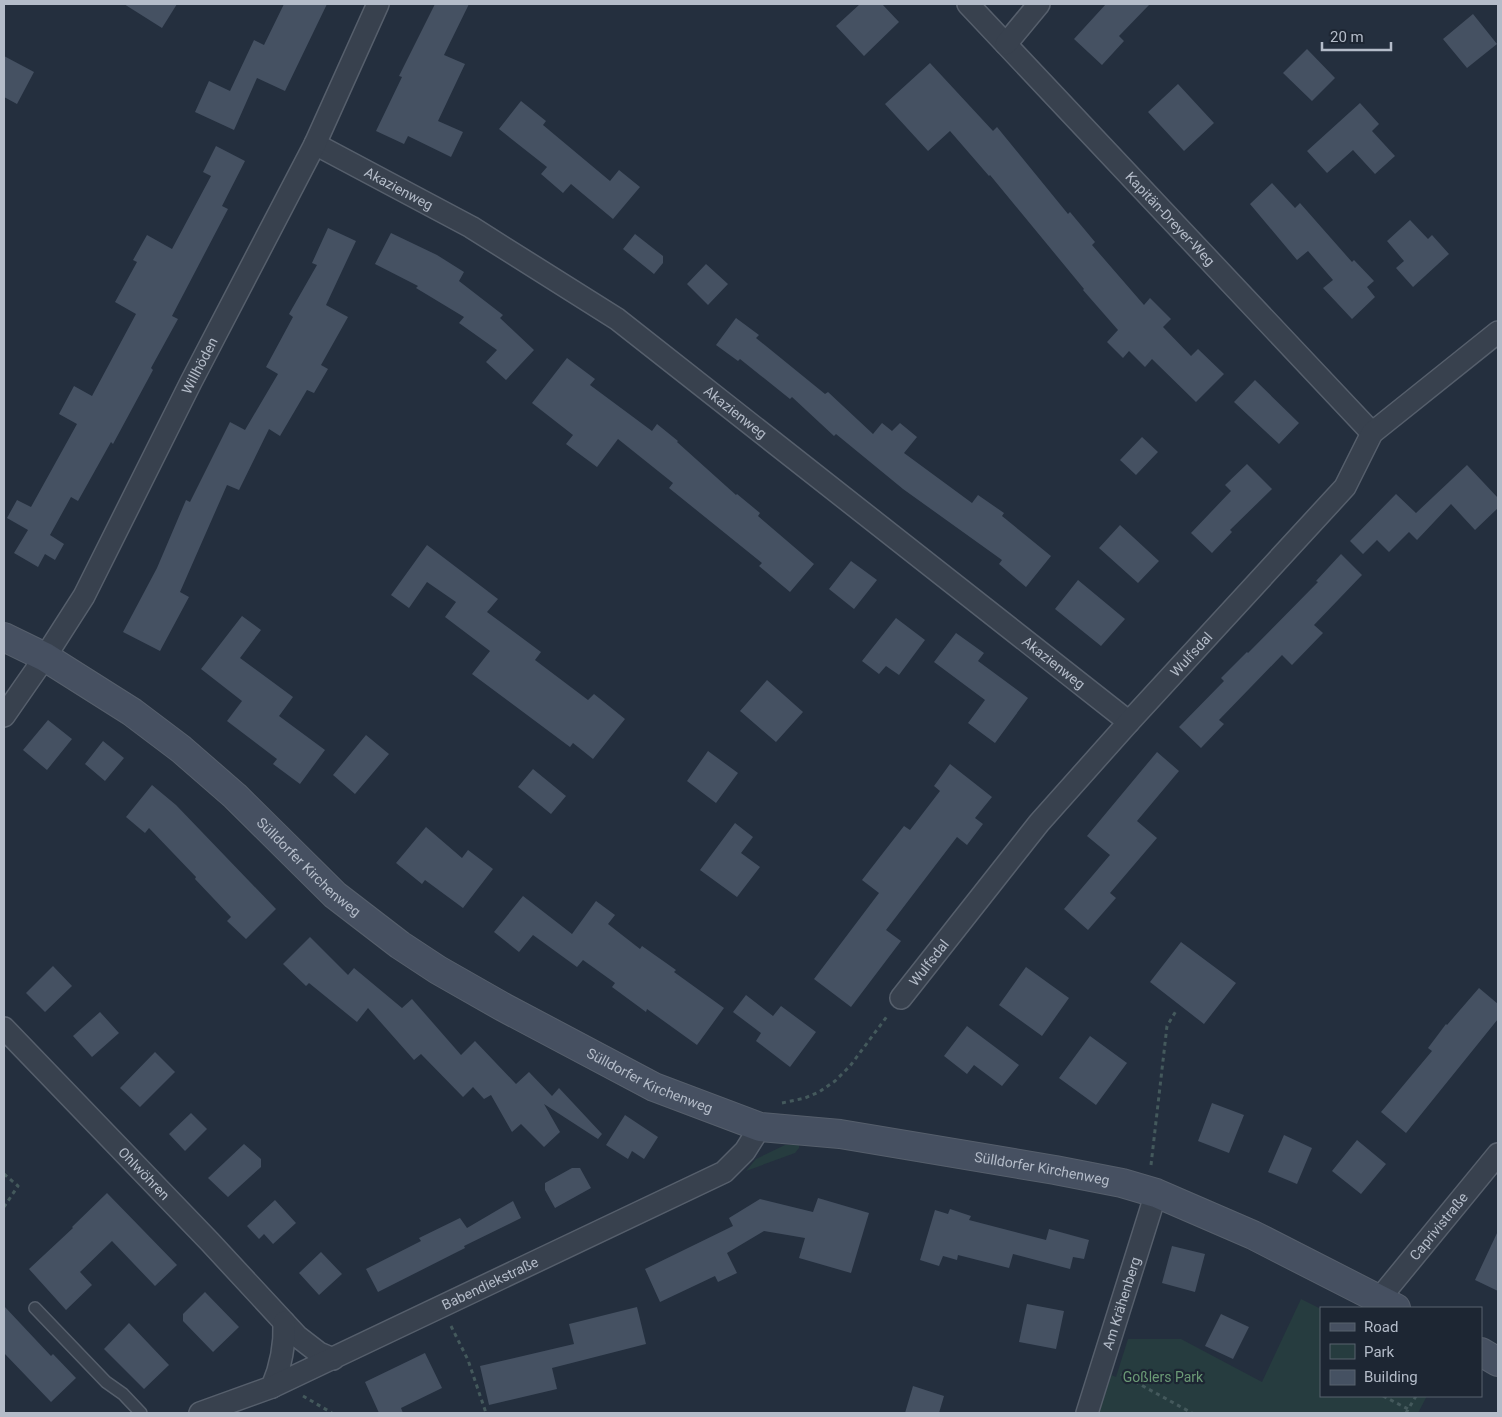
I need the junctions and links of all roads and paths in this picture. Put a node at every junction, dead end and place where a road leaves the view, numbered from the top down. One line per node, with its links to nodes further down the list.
1 (378, 4): 5 (street, Willhöden)
2 (968, 4): 4 (street, Kapitän-Dreyer-Weg)
3 (1039, 4): 4 (street)
4 (1006, 44): 7 (street, Kapitän-Dreyer-Weg)
5 (315, 144): 9 (street, Willhöden); 11 (street, Akazienweg)
6 (1498, 332): 7 (street, Wulfsdal)
7 (1372, 432): 11 (street, Wulfsdal)
8 (4, 637): 9 (street, Sülldorfer Kirchenweg)
9 (45, 657): 10 (street, Willhöden); 15 (street, Sülldorfer Kirchenweg)
10 (4, 716)
11 (1129, 722): 12 (street, Wulfsdal)
12 (901, 998): 15 (path)
13 (1176, 1012): 17 (path)
14 (4, 1028): 24 (street, Ohlwöhren)
15 (760, 1127): 19 (street, Sülldorfer Kirchenweg); 26 (street, Babendiekstraße)
16 (1498, 1154): 21 (street, Caprivistraße)
17 (1151, 1166)
18 (4, 1174): 20 (path)
19 (1156, 1193): 21 (street, Sülldorfer Kirchenweg); 38 (street, Am Krähenberg)
20 (4, 1207)
21 (1388, 1304)
22 (35, 1308): 34 (lane)
23 (448, 1319): 37 (path)
24 (284, 1322): 26 (street, Ohlwöhren); 29 (street)
25 (1482, 1353): 27 (street)
26 (333, 1359): 29 (street, Babendiekstraße)
27 (1498, 1362)
28 (1118, 1372): 39 (path)
29 (272, 1387): 35 (street, Babendiekstraße)
30 (295, 1391): 36 (path)
31 (1385, 1397): 33 (path)
32 (1415, 1397): 33 (path)
33 (1407, 1411)
34 (141, 1413)
35 (200, 1413)
36 (332, 1413)
37 (486, 1413)
38 (1087, 1413)
39 (1192, 1413)

